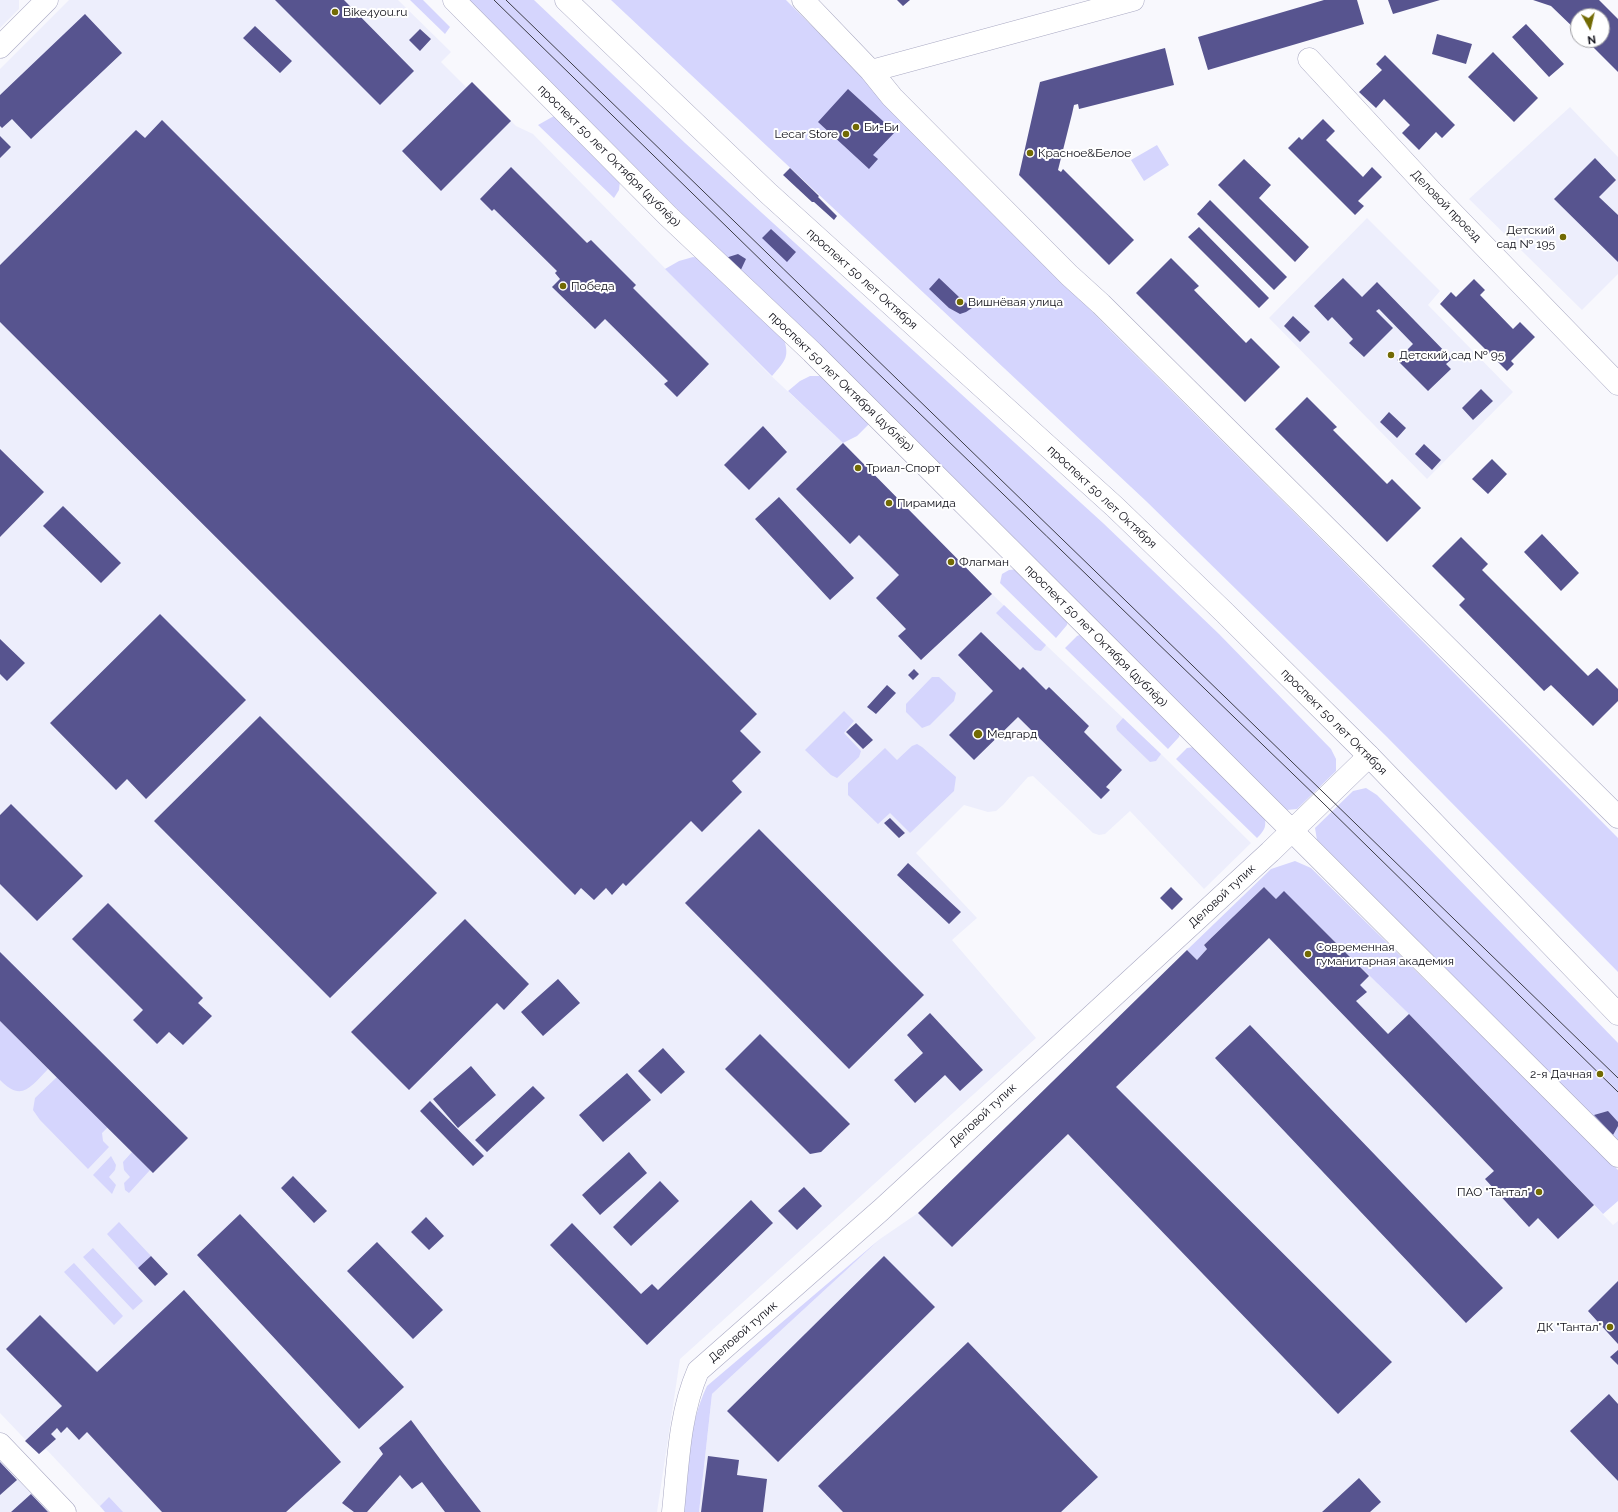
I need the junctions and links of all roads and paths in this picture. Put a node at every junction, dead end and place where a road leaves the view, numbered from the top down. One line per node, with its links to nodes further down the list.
1 (454, 0): 12 (street, проспект 50 лет Октября (дублёр))
2 (566, 0): 10 (street, проспект 50 лет Октября)
3 (803, 0): 8 (street)
4 (1133, 0): 8 (street)
5 (39, 3): 6 (street)
6 (0, 47)
7 (1309, 59): 9 (street, Деловой проезд)
8 (871, 71): 11 (street)
9 (1618, 384)
10 (1369, 756): 12 (street, Деловой тупик); 13 (street, проспект 50 лет Октября)
11 (1618, 817)
12 (1292, 832): 14 (street, проспект 50 лет Октября (дублёр)); 17 (street, Деловой тупик)
13 (1618, 1014)
14 (1618, 1156)
15 (0, 1444): 16 (street)
16 (65, 1512)
17 (673, 1512)

